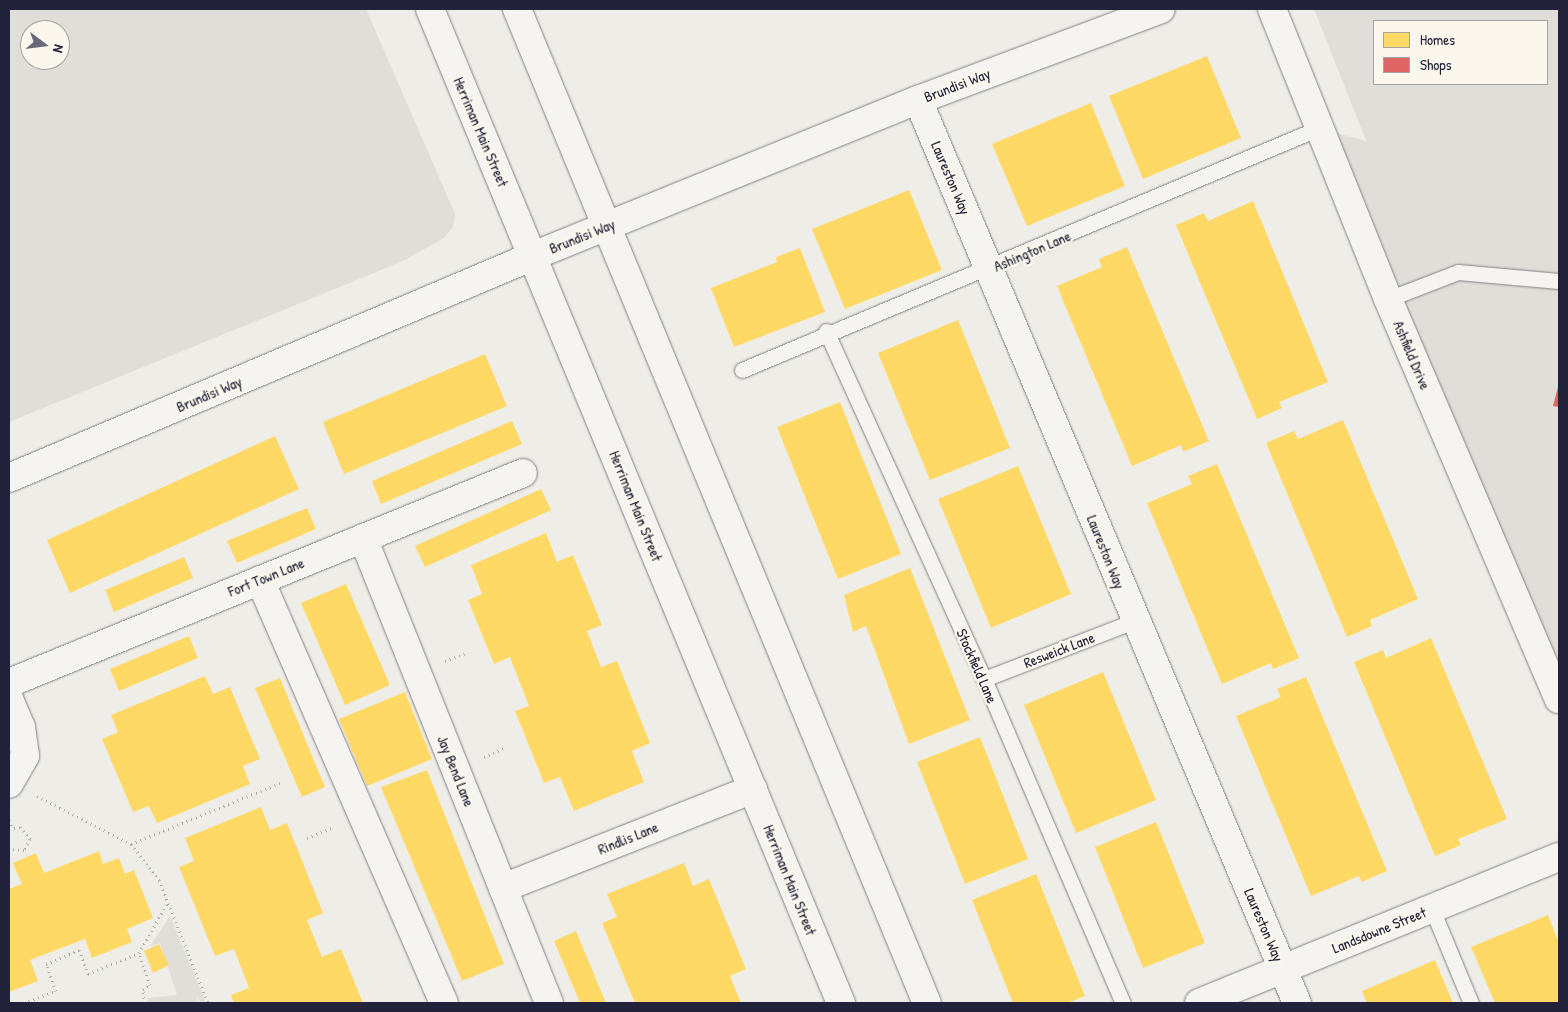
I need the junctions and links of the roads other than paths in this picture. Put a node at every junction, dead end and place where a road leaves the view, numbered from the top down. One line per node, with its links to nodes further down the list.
1 (430, 9): 8 (street, Herriman Main Street)
2 (516, 9): 7 (street)
3 (1161, 9): 5 (street, Brundisi Way)
4 (1272, 9): 6 (street, Ashfield Drive)
5 (918, 100): 7 (street, Brundisi Way); 9 (street, Laureston Way)
6 (1319, 128): 9 (lane, Ashington Lane); 11 (street, Ashfield Drive)
7 (606, 226): 8 (street, Brundisi Way); 32 (street)
8 (533, 256): 15 (street, Brundisi Way); 24 (street, Herriman Main Street)
9 (990, 269): 12 (lane, Ashington Lane); 18 (street, Laureston Way)
10 (1559, 280): 11 (lane)
11 (1388, 299): 21 (street, Ashfield Drive)
12 (826, 331): 13 (lane, Ashington Lane); 19 (lane, Stockfield Lane)
13 (742, 370)
14 (523, 473): 16 (street, Fort Town Lane)
15 (9, 478)
16 (363, 538): 17 (street, Fort Town Lane); 26 (street, Jay Bend Lane)
17 (260, 580): 20 (street, Fort Town Lane); 29 (street)
18 (1134, 621): 19 (lane, Resweick Lane); 28 (street, Laureston Way)
19 (984, 679): 33 (lane, Stockfield Lane)
20 (9, 683)
21 (1556, 686)
22 (9, 699): 23 (street)
23 (9, 784)
24 (753, 789): 26 (street, Rindlis Lane); 31 (street, Herriman Main Street)
25 (1559, 857): 27 (street, Landsdowne Street)
26 (502, 888): 30 (street, Jay Bend Lane)
27 (1432, 909): 28 (street, Landsdowne Street); 36 (lane)
28 (1283, 969): 34 (street, Landsdowne Street); 35 (street, Laureston Way)
29 (444, 1003)
30 (549, 1003)
31 (841, 1003)
32 (927, 1003)
33 (1123, 1003)
34 (1199, 1003)
35 (1297, 1003)
36 (1472, 1003)

